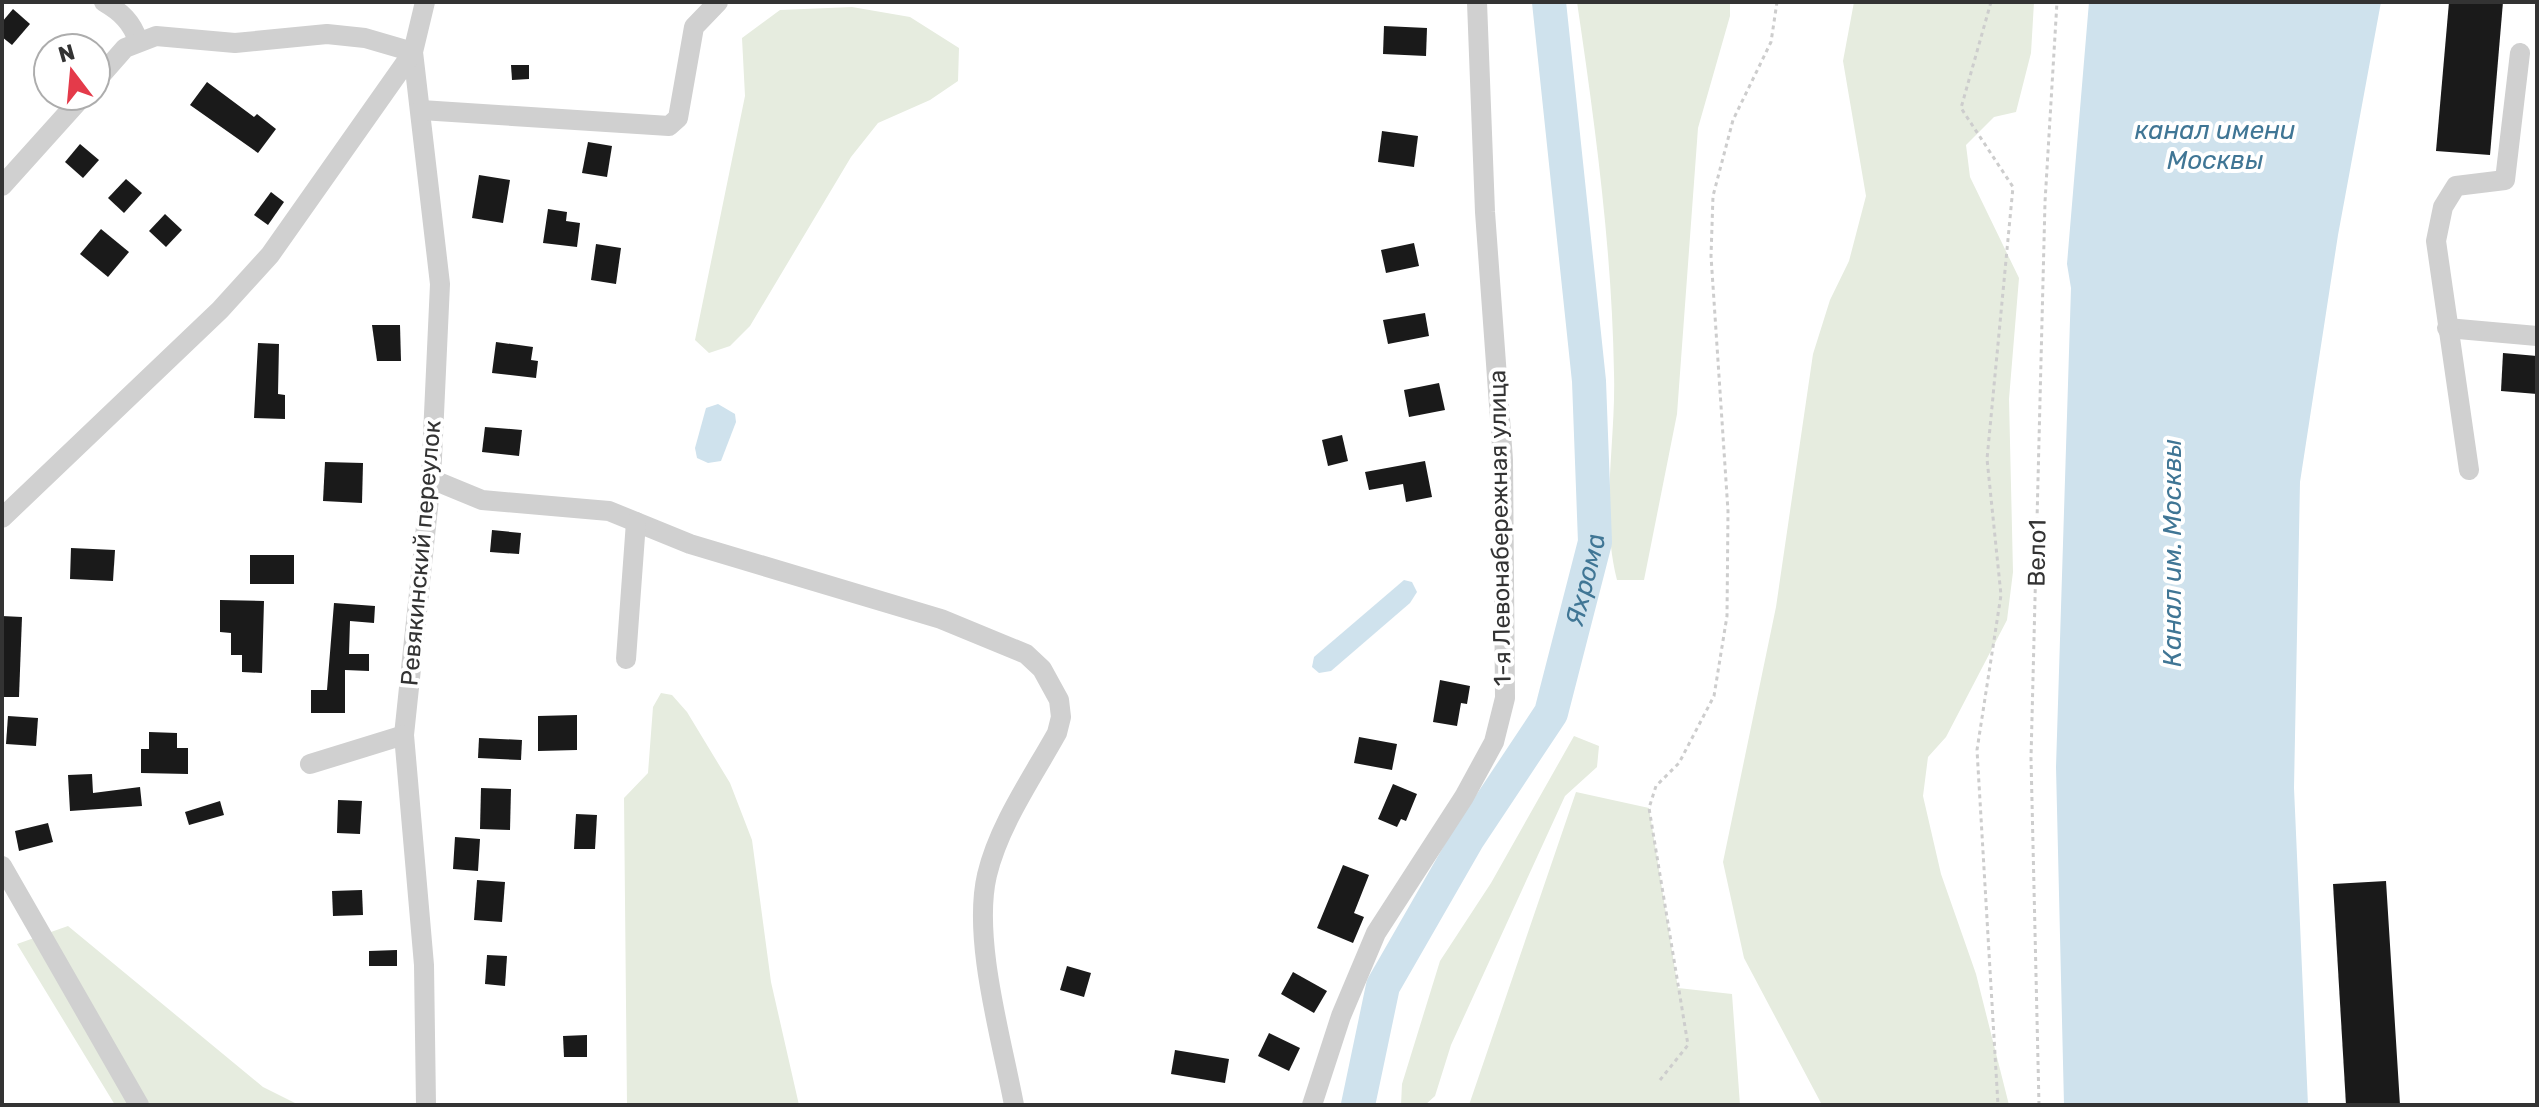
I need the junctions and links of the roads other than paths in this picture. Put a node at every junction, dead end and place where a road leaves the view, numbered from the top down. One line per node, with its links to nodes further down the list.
1 (104, 2): 5 (street)
2 (425, 2): 6 (street, Ревякинский переулок)
3 (718, 2): 9 (street)
4 (1477, 2): 25 (street, 1-я Левонабережная улица)
5 (138, 41): 6 (street); 8 (street)
6 (413, 52): 9 (street, Ревякинский переулок); 16 (street)
7 (2520, 53): 12 (street)
8 (112, 63)
9 (421, 110): 15 (street, Ревякинский переулок)
10 (67, 112): 11 (street)
11 (7, 172)
12 (2447, 328): 13 (street); 14 (street)
13 (2537, 336)
14 (2469, 470)
15 (431, 479): 17 (street); 19 (street, Ревякинский переулок)
16 (2, 518)
17 (636, 522): 18 (street); 24 (street)
18 (626, 659)
19 (404, 735): 20 (street); 23 (street, Ревякинский переулок)
20 (310, 764)
21 (2, 866): 22 (street)
22 (139, 1105)
23 (426, 1105)
24 (1014, 1105)
25 (1312, 1105)

